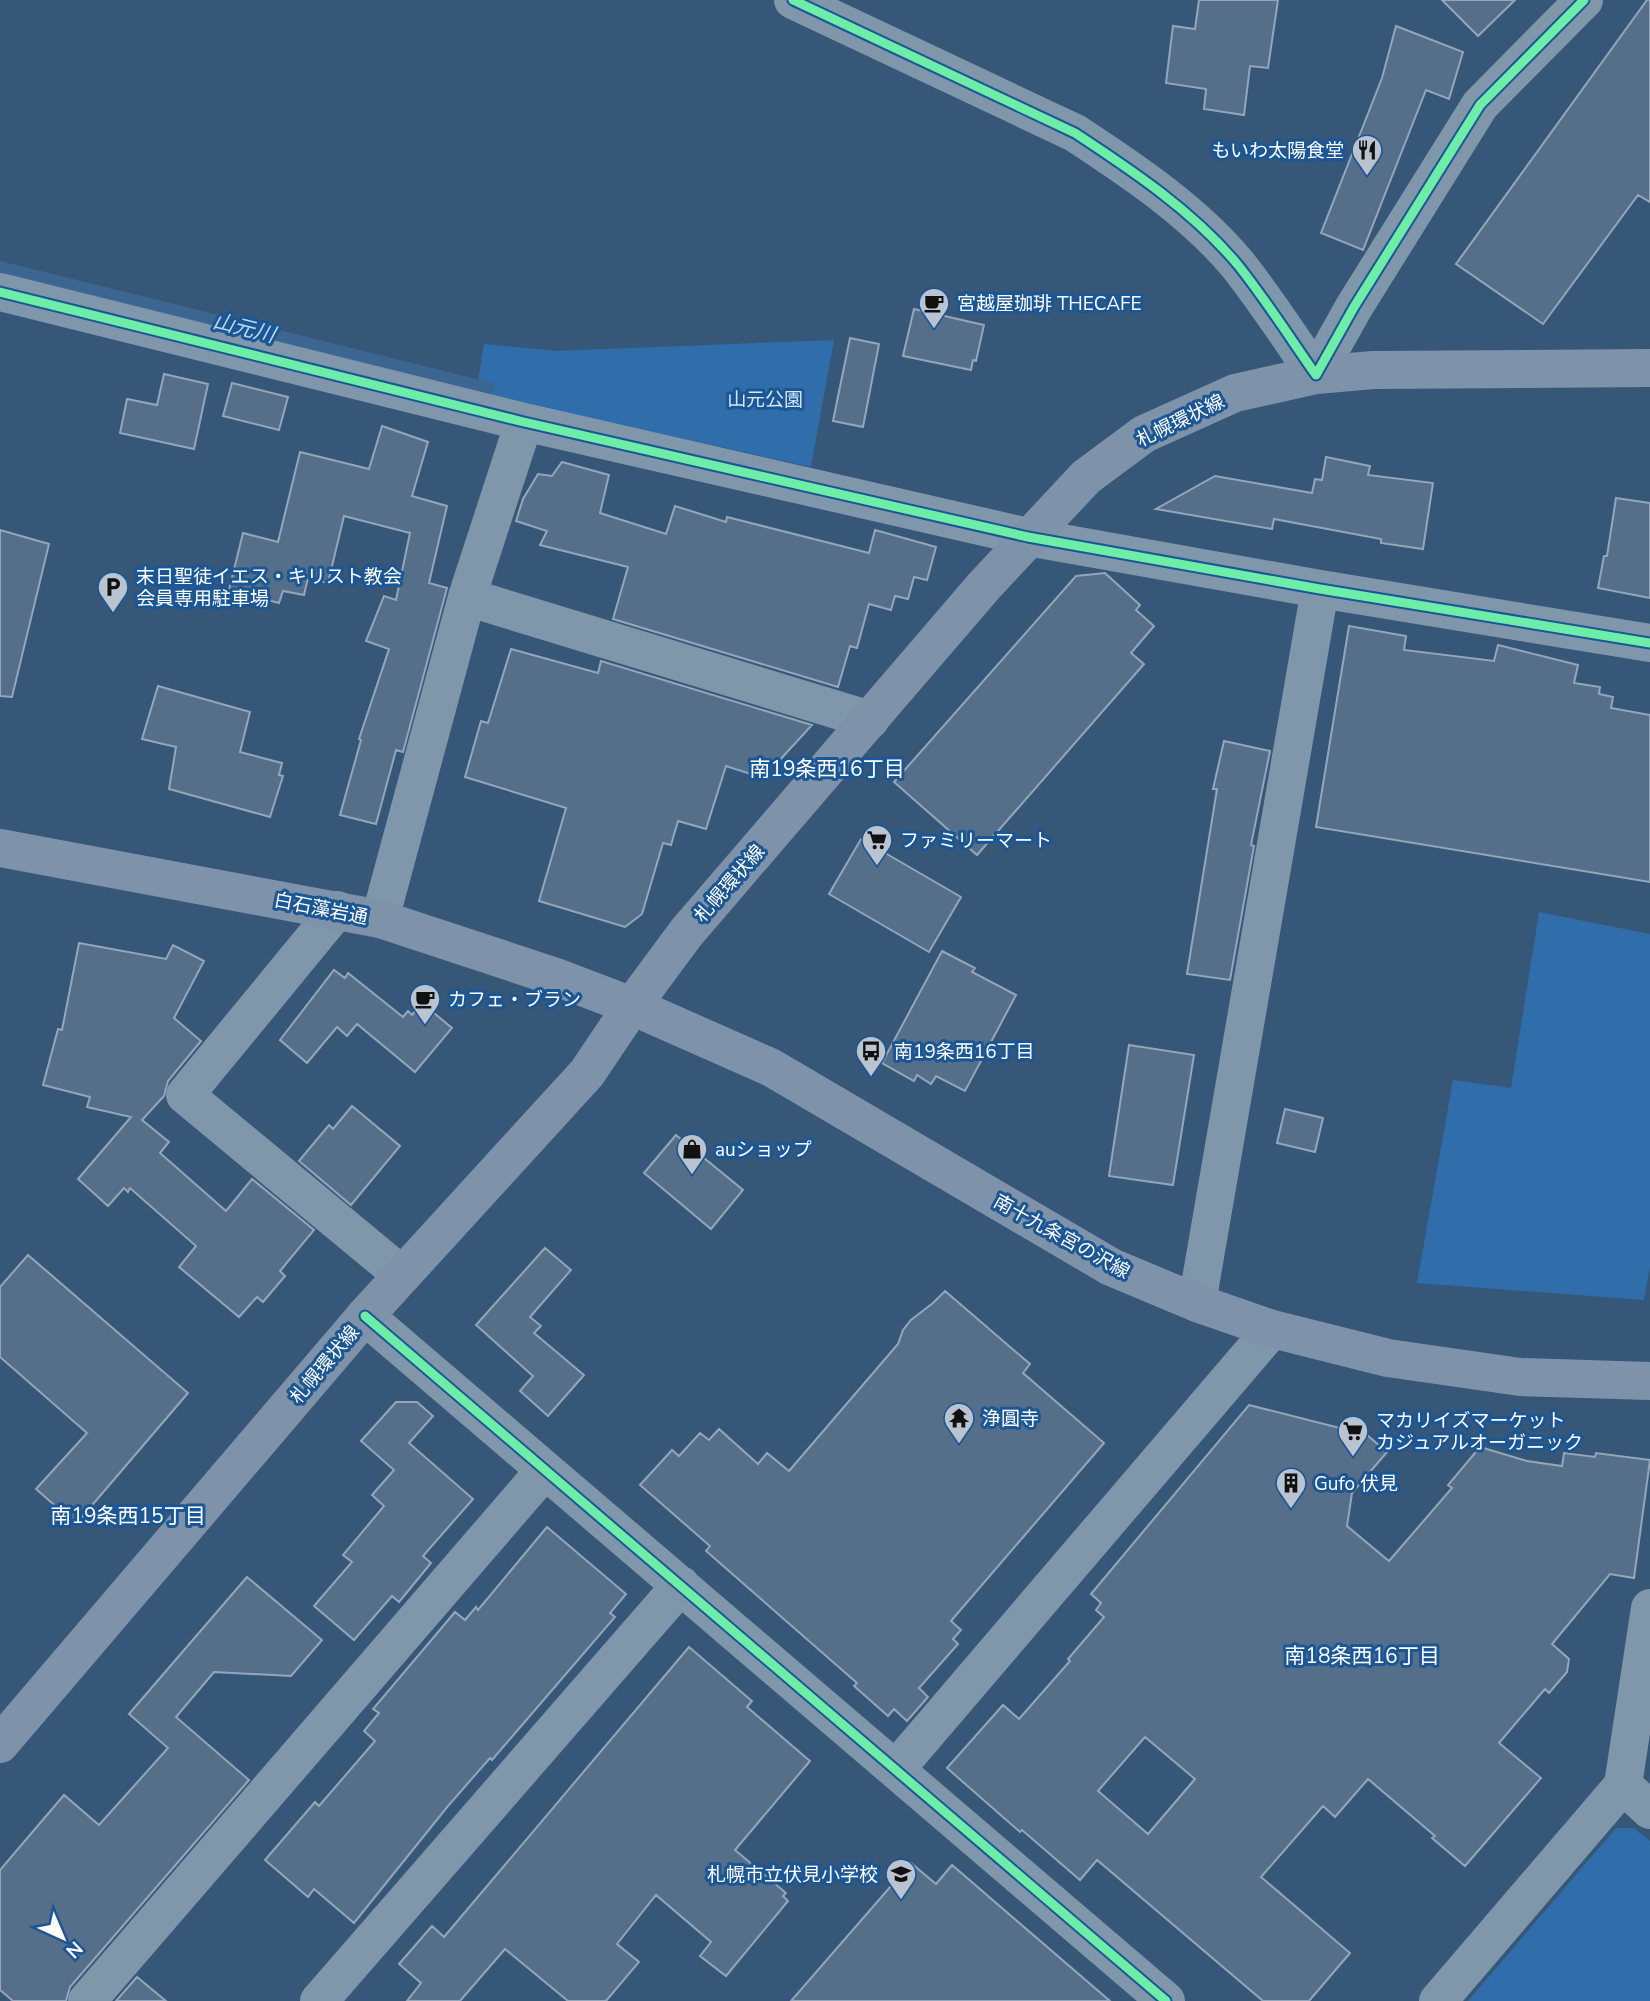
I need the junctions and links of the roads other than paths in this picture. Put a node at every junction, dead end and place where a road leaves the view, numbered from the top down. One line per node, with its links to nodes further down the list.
1 (793, 0): 5 (street)
2 (1584, 0): 5 (street)
3 (0, 292): 6 (street)
4 (1650, 368): 5 (main road, 札幌環状線)
5 (1316, 374): 7 (main road, 札幌環状線)
6 (524, 422): 7 (street); 9 (street)
7 (1028, 537): 8 (street); 11 (main road, 札幌環状線)
8 (1320, 589): 10 (street); 17 (street)
9 (467, 597): 11 (street); 14 (street)
10 (1650, 643)
11 (870, 720): 15 (main road, 札幌環状線)
12 (0, 848): 13 (main road, 白石藻岩通)
13 (337, 910): 14 (main road, 白石藻岩通); 16 (street)
14 (380, 919): 15 (main road, 白石藻岩通)
15 (632, 1006): 16 (main road, 札幌環状線); 17 (main road, 南十九条宮の沢線)
16 (402, 1275): 18 (main road, 札幌環状線)
17 (1198, 1303): 19 (main road, 南十九条宮の沢線)
18 (365, 1316): 21 (street); 24 (main road, 札幌環状線)
19 (1272, 1329): 20 (main road, 南十九条宮の沢線); 25 (street)
20 (1650, 1381)
21 (545, 1470): 22 (street); 27 (street)
22 (681, 1585): 25 (street); 28 (street)
23 (1650, 1608): 26 (street)
24 (0, 1744)
25 (896, 1769): 29 (street)
26 (1636, 1797): 30 (street)
27 (87, 2001)
28 (319, 2001)
29 (1166, 2001)
30 (1438, 2001)

